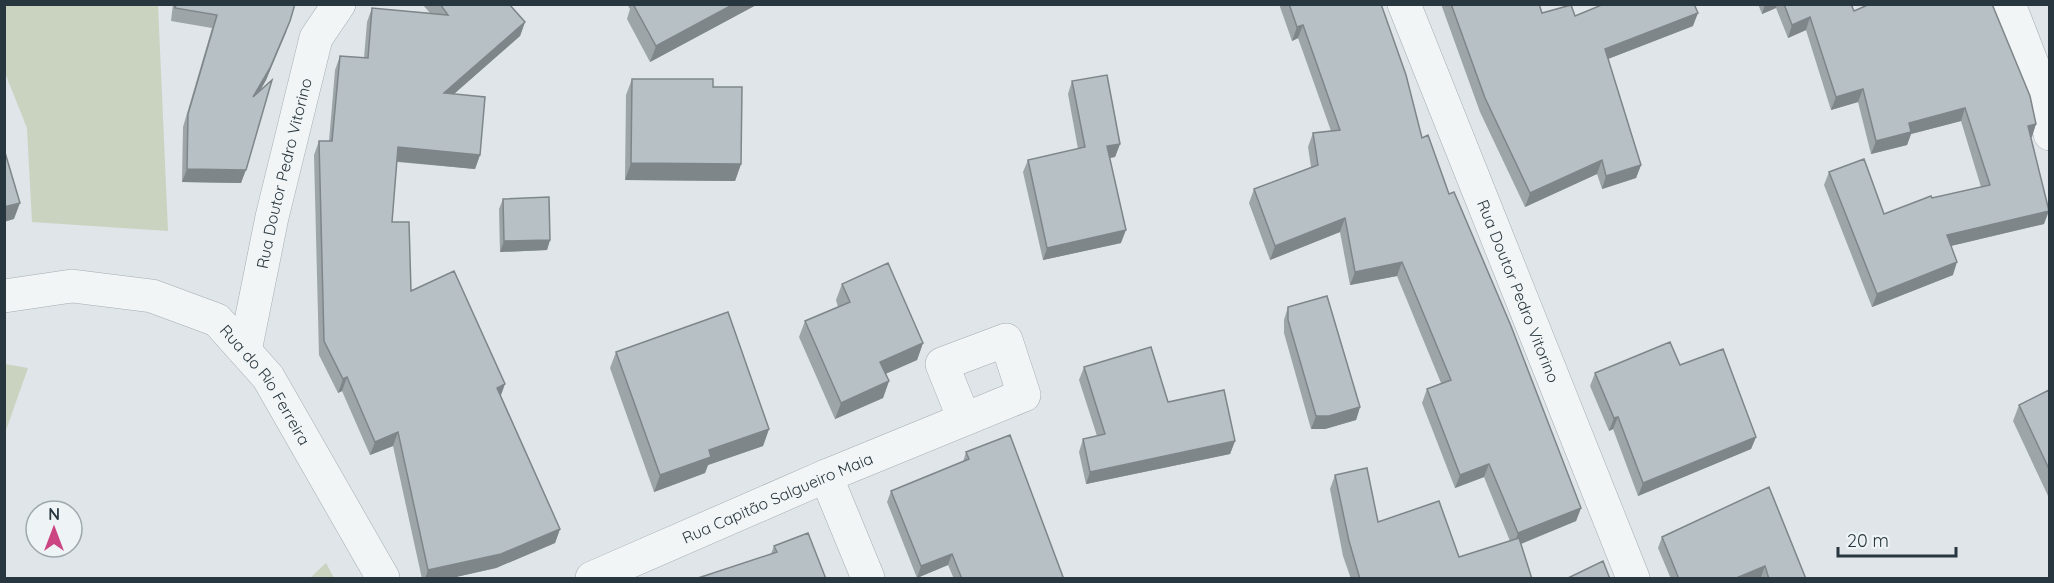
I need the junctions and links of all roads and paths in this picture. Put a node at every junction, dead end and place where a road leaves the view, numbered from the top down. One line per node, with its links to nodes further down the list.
1 (339, 4): 6 (street, Rua Doutor Pedro Vitorino)
2 (1404, 4): 12 (street, Rua Doutor Pedro Vitorino)
3 (2009, 4): 4 (street)
4 (2049, 134)
5 (4, 296): 6 (street, Rua do Rio Ferreira)
6 (245, 351): 9 (street, Rua do Rio Ferreira)
7 (964, 419): 8 (street, Rua Capitão Salgueiro Maia)
8 (826, 476): 10 (street, Rua Capitão Salgueiro Maia); 11 (street)
9 (383, 579)
10 (592, 579)
11 (868, 579)
12 (1633, 579)

